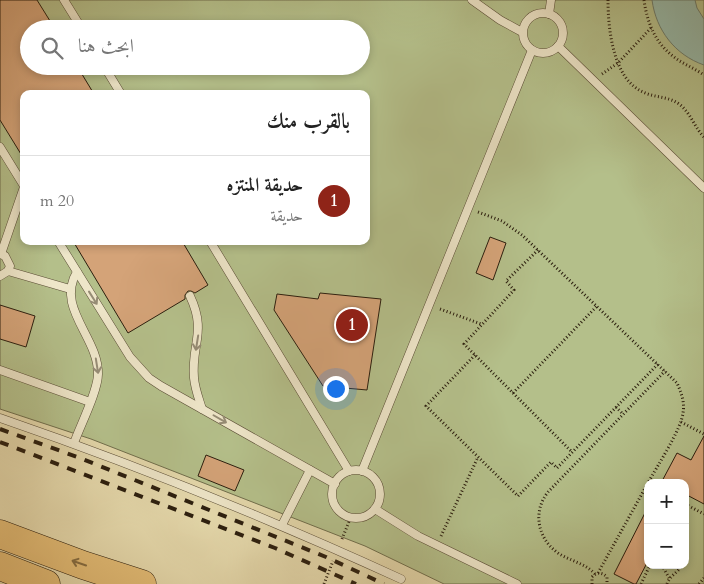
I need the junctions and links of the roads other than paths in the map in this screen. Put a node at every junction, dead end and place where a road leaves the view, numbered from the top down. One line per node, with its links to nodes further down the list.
1 (64, 0): 5 (lane)
2 (472, 0): 6 (lane)
3 (551, 0): 4 (lane)
4 (549, 14): 6 (lane); 7 (lane)
5 (76, 20)
6 (522, 32): 8 (lane)
7 (558, 46): 8 (lane); 13 (lane)
8 (532, 50): 30 (lane)
9 (109, 75): 10 (lane)
10 (119, 90)
11 (0, 147): 12 (lane)
12 (20, 180)
13 (704, 188)
14 (20, 197): 17 (lane)
15 (60, 245): 19 (lane)
16 (212, 245): 29 (lane)
17 (0, 254): 18 (lane)
18 (8, 271): 20 (lane); 21 (lane)
19 (77, 272): 21 (lane); 25 (lane, one-way to 25)
20 (0, 276)
21 (70, 289): 24 (lane, one-way to 24)
22 (190, 296): 25 (lane, one-way to 25)
23 (0, 370): 24 (lane)
24 (90, 402): 27 (lane)
25 (202, 409): 28 (lane, one-way to 28)
26 (0, 418): 27 (lane)
27 (74, 443): 33 (lane)
28 (310, 470): 31 (lane); 33 (lane)
29 (349, 471): 30 (lane); 31 (lane)
30 (362, 471): 32 (lane)
31 (335, 484): 32 (lane)
32 (375, 509): 39 (lane)
33 (282, 525): 36 (lane)
34 (0, 534): 38 (highway, one-way to 34)
35 (0, 566): 37 (highway)
36 (401, 579)
37 (46, 584)
38 (142, 584)
39 (517, 584)

